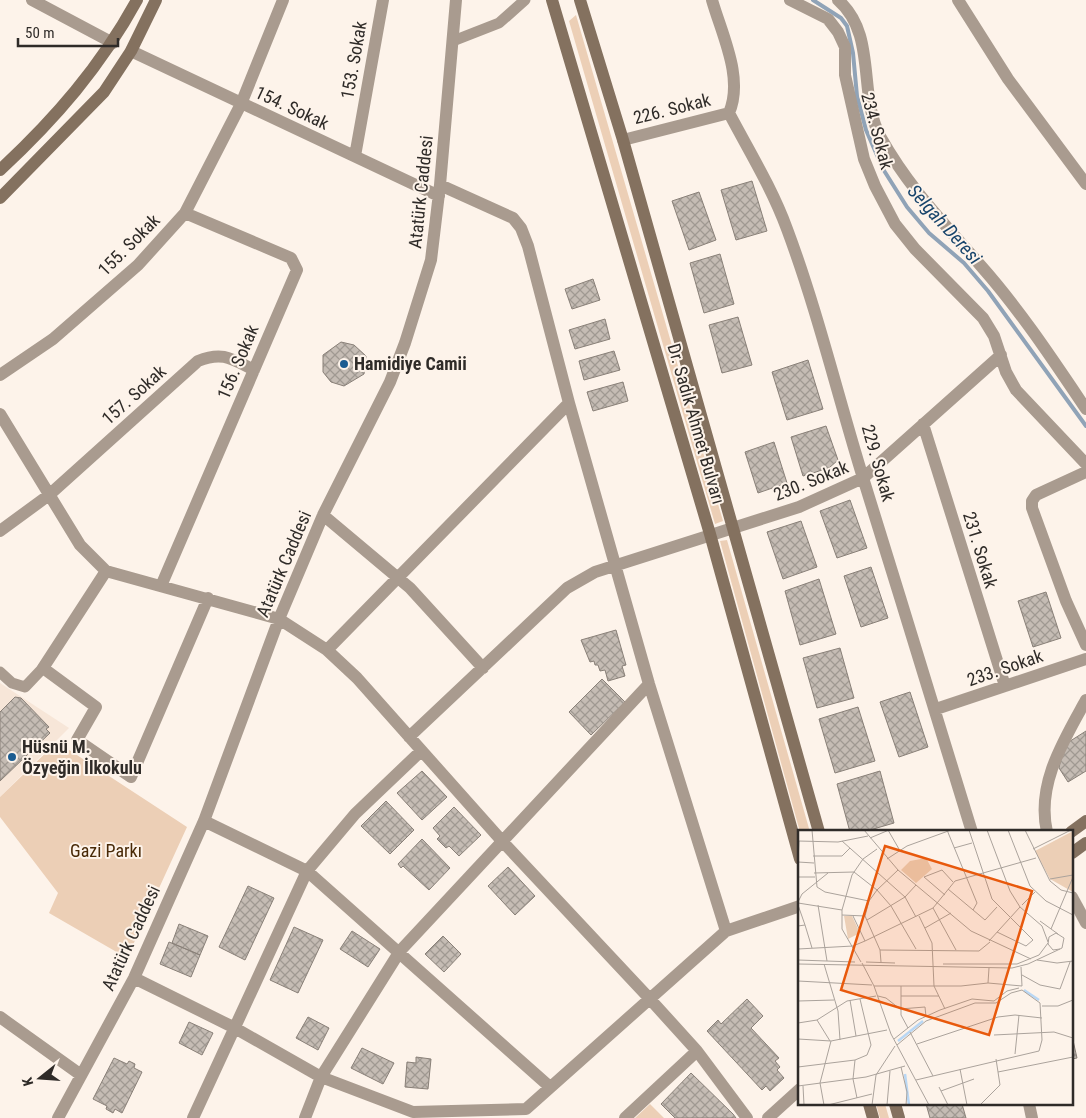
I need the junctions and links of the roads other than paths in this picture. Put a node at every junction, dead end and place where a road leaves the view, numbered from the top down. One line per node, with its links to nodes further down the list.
1 (32, 0): 15 (street)
2 (137, 0): 15 (main road)
3 (156, 0): 16 (main road)
4 (283, 0): 17 (street)
5 (383, 0): 20 (street, 153. Sokak)
6 (456, 0): 14 (street, Atatürk Caddesi)
7 (525, 0): 14 (street)
8 (552, 0): 40 (main road, Dr. Sadık Ahmet Bulvarı)
9 (580, 0): 19 (main road, Dr. Sadık Ahmet Bulvarı)
10 (712, 0): 18 (street)
11 (790, 0): 26 (street, 234. Sokak)
12 (838, 0): 30 (street)
13 (958, 0): 22 (street)
14 (453, 41): 23 (street, Atatürk Caddesi)
15 (113, 42): 21 (main road)
16 (131, 51): 17 (street, 154. Sokak); 24 (main road)
17 (241, 104): 20 (street, 154. Sokak); 25 (street, 155. Sokak)
18 (730, 113): 19 (street, 226. Sokak); 35 (street, 229. Sokak)
19 (623, 140): 38 (main road, Dr. Sadık Ahmet Bulvarı)
20 (355, 156): 23 (street, 154. Sokak)
21 (0, 170)
22 (1086, 184)
23 (440, 191): 29 (street, 154. Sokak); 37 (street, Atatürk Caddesi)
24 (0, 198)
25 (185, 214): 27 (street, 156. Sokak); 28 (street, 155. Sokak)
26 (1001, 355): 32 (street, 230. Sokak); 33 (street, 234. Sokak)
27 (254, 370): 36 (street, 157. Sokak); 44 (street, 156. Sokak)
28 (0, 375)
29 (569, 403): 41 (street, 154. Sokak); 43 (street)
30 (1086, 409)
31 (0, 414): 36 (street)
32 (923, 424): 35 (street, 230. Sokak); 54 (street, 231. Sokak)
33 (1086, 464)
34 (1086, 472): 47 (street)
35 (863, 478): 38 (street, 230. Sokak); 56 (street, 229. Sokak)
36 (49, 494): 39 (street, 157. Sokak); 42 (street)
37 (323, 515): 43 (street); 46 (street, Atatürk Caddesi)
38 (734, 528): 40 (street, 230. Sokak); 61 (main road, Dr. Sadık Ahmet Bulvarı)
39 (0, 531)
40 (710, 534): 41 (street, 230. Sokak); 67 (main road, Dr. Sadık Ahmet Bulvarı)
41 (617, 565): 51 (street, 230. Sokak); 53 (street, 154. Sokak)
42 (106, 571): 44 (street); 50 (street)
43 (398, 578): 48 (street); 51 (street)
44 (161, 586): 45 (street)
45 (208, 598): 46 (street); 50 (street)
46 (279, 619): 48 (street); 59 (street, Atatürk Caddesi)
47 (1086, 645)
48 (327, 650): 57 (street)
49 (1086, 659): 54 (street, 233. Sokak)
50 (43, 668): 52 (street)
51 (483, 668): 57 (street, 230. Sokak)
52 (0, 672)
53 (649, 684): 65 (street); 73 (street, 154. Sokak)
54 (1004, 686): 56 (street, 233. Sokak)
55 (1086, 700): 63 (street)
56 (936, 709): 62 (street, 229. Sokak)
57 (410, 737): 58 (street)
58 (421, 751): 65 (street); 69 (street)
59 (204, 821): 69 (street); 75 (street, Atatürk Caddesi)
60 (1086, 821): 64 (main road)
61 (818, 830)
62 (971, 830)
63 (1047, 830)
64 (1074, 830)
65 (502, 841): 74 (street); 76 (street)
66 (1086, 843): 68 (main road)
67 (798, 852)
68 (1074, 852)
69 (307, 871): 74 (street); 78 (street)
70 (1074, 901): 72 (street)
71 (798, 907): 73 (street)
72 (1086, 923)
73 (726, 931): 76 (street)
74 (400, 951): 81 (street); 82 (street)
75 (134, 978): 78 (street); 80 (street, Atatürk Caddesi)
76 (649, 998): 79 (street); 82 (street)
77 (0, 1017): 80 (street)
78 (233, 1027): 81 (street); 87 (street)
79 (697, 1052): 89 (street); 90 (street)
80 (81, 1075): 86 (street, Atatürk Caddesi)
81 (321, 1077): 85 (street); 88 (street)
82 (550, 1087): 84 (street)
83 (798, 1091): 91 (street)
84 (527, 1113): 85 (street)
85 (413, 1115)
86 (58, 1118)
87 (193, 1118)
88 (305, 1118)
89 (625, 1118)
90 (746, 1118)
91 (768, 1118)

